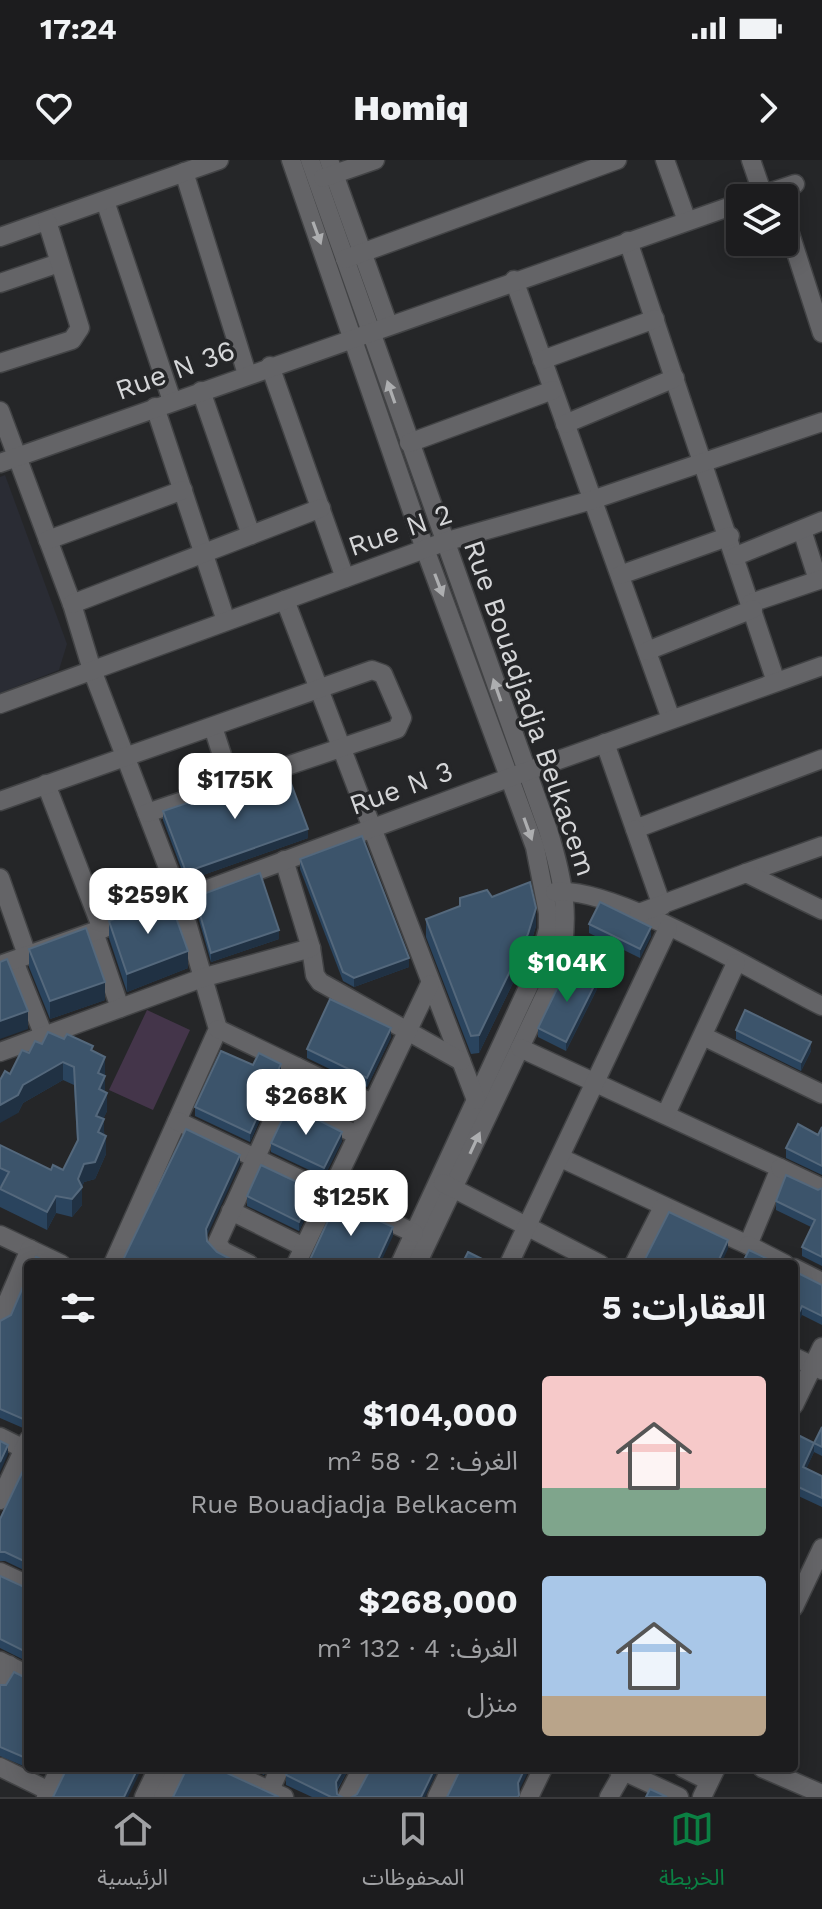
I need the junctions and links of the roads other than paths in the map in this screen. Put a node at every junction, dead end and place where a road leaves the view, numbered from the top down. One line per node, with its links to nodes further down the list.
1 (219, 160): 9 (street)
2 (291, 160): 26 (street, Rue Bouadjadja Belkacem, one-way to 26)
3 (310, 160): 8 (street, Rue Bouadjadja Belkacem)
4 (375, 160): 8 (street)
5 (617, 160): 17 (street)
6 (665, 160): 14 (street)
7 (751, 160): 10 (street)
8 (327, 171): 17 (street); 19 (street, Rue Bouadjadja Belkacem)
9 (184, 172): 11 (street); 30 (street)
10 (763, 184)
11 (105, 201): 13 (street); 34 (street)
12 (726, 208): 14 (street, Rue N 36)
13 (47, 221): 15 (street); 20 (street)
14 (687, 221): 16 (street, Rue N 36)
15 (0, 237)
16 (628, 241): 21 (street, Rue N 36); 23 (street)
17 (363, 252): 19 (street); 24 (street)
18 (797, 256): 25 (street)
19 (345, 259): 26 (street, Rue Bouadjadja Belkacem)
20 (59, 263): 22 (street); 28 (street)
21 (514, 280): 24 (street, Rue N 36); 27 (street)
22 (0, 283)
23 (655, 319): 27 (street); 31 (street)
24 (388, 324): 26 (street, Rue N 36)
25 (822, 333)
26 (360, 334): 29 (street, Rue N 36); 38 (street, Rue Bouadjadja Belkacem, one-way to 26); 50 (street, Rue Bouadjadja Belkacem)
27 (542, 360): 32 (street)
28 (0, 363)
29 (270, 366): 30 (street, Rue N 36); 43 (street)
30 (247, 374): 33 (street, Rue N 36)
31 (675, 378): 37 (street); 40 (street)
32 (553, 390): 37 (street); 38 (street)
33 (201, 391): 34 (street, Rue N 36); 46 (street)
34 (163, 404): 39 (street, Rue N 36); 41 (street)
35 (0, 411): 39 (street)
36 (822, 422): 40 (street, Rue N 2)
37 (565, 424): 42 (street)
38 (409, 443): 49 (street, Rue Bouadjadja Belkacem)
39 (8, 460): 48 (street)
40 (704, 460): 42 (street, Rue N 2); 47 (street)
41 (183, 490): 48 (street); 51 (street)
42 (592, 500): 49 (street, Rue N 2); 53 (street)
43 (321, 508): 46 (street); 54 (street)
44 (822, 521): 45 (street)
45 (802, 530): 52 (street); 55 (street)
46 (251, 535): 51 (street)
47 (730, 536): 52 (street); 53 (street)
48 (48, 540): 57 (street)
49 (444, 542): 50 (street, Rue N 2); 72 (street, Rue Bouadjadja Belkacem, one-way to 49)
50 (425, 549): 54 (street, Rue N 2); 72 (street, Rue Bouadjadja Belkacem, one-way to 72)
51 (205, 552): 57 (street); 59 (street)
52 (736, 556): 58 (street)
53 (620, 575): 60 (street)
54 (345, 578): 56 (street, Rue N 2)
55 (820, 579): 58 (street)
56 (285, 600): 59 (street, Rue N 2); 64 (street)
57 (72, 604): 62 (street)
58 (752, 606): 60 (street); 63 (street)
59 (226, 621): 62 (street, Rue N 2)
60 (647, 651): 66 (street)
61 (822, 666): 63 (street, Rue N 3)
62 (92, 670): 65 (street, Rue N 2); 70 (street)
63 (776, 682): 66 (street, Rue N 3)
64 (318, 689): 67 (street); 69 (street); 69 (street)
65 (0, 704)
66 (671, 719): 68 (street, Rue N 3)
67 (213, 727): 70 (street); 73 (street)
68 (605, 743): 72 (street, Rue N 3); 78 (street)
69 (339, 745): 73 (street); 77 (street)
70 (128, 758): 74 (street); 76 (street)
71 (822, 759): 78 (street)
72 (517, 774): 77 (street, Rue N 3); 83 (street, Rue Bouadjadja Belkacem)
73 (231, 783): 76 (street)
74 (46, 784): 75 (street); 89 (street)
75 (0, 801)
76 (147, 813): 84 (street)
77 (371, 829): 80 (street, Rue N 3); 94 (street)
78 (635, 829): 85 (street)
79 (821, 850): 81 (street)
80 (284, 860): 84 (street, Rue N 3); 90 (street)
81 (746, 873): 85 (street); 86 (street)
82 (0, 878): 91 (street)
83 (555, 892): 87 (street); 101 (street, Rue Bouadjadja Belkacem); 108 (street, Rue Bouadjadja Belkacem)
84 (180, 899): 89 (street, Rue N 3); 93 (street)
85 (662, 906): 87 (street)
86 (822, 910)
87 (639, 913): 88 (street)
88 (668, 928): 92 (street); 105 (street)
89 (98, 930): 91 (street, Rue N 3); 96 (street)
90 (311, 948): 93 (street); 98 (street)
91 (8, 962): 99 (street)
92 (736, 963): 95 (street); 100 (street)
93 (205, 977): 96 (street); 97 (street)
94 (430, 984): 98 (street); 103 (street)
95 (821, 1001)
96 (120, 1008): 99 (street)
97 (218, 1029): 104 (street); 111 (street)
98 (407, 1031): 103 (street); 109 (street)
99 (44, 1036): 102 (street)
100 (703, 1036): 106 (street); 110 (street)
101 (520, 1048): 105 (street); 116 (street, Rue Bouadjadja Belkacem, one-way to 101)
102 (0, 1052)
103 (461, 1061): 108 (street)
104 (297, 1067): 107 (street); 109 (street)
105 (596, 1083): 110 (street); 114 (street)
106 (822, 1094)
107 (283, 1098): 112 (street); 113 (street)
108 (476, 1100): 116 (street, Rue Bouadjadja Belkacem)
109 (372, 1103): 112 (street)
110 (666, 1114): 115 (street)
111 (177, 1121): 113 (street); 129 (street)
112 (357, 1135): 118 (street)
113 (256, 1157): 118 (street); 120 (street)
114 (561, 1158): 119 (street); 121 (street)
115 (780, 1168): 117 (street); 124 (street)
116 (446, 1185): 121 (street); 122 (street, Rue Bouadjadja Belkacem); 132 (street, Rue Bouadjadja Belkacem)
117 (822, 1188)
118 (329, 1193): 122 (street); 126 (street)
119 (663, 1207): 124 (street); 135 (street)
120 (231, 1211): 126 (street); 130 (street)
121 (526, 1227): 133 (street); 134 (street)
122 (414, 1233): 131 (street, Rue Bouadjadja Belkacem)
123 (0, 1235): 125 (street)
124 (748, 1245): 136 (street)
125 (30, 1249): 127 (street); 128 (street)
126 (300, 1256)
127 (25, 1260)
128 (53, 1260)
129 (115, 1260)
130 (242, 1260)
131 (402, 1260)
132 (418, 1260)
133 (511, 1260)
134 (592, 1260)
135 (636, 1260)
136 (777, 1260)
137 (24, 1263): 140 (street)
138 (798, 1270): 139 (street)
139 (822, 1282)
140 (0, 1319)
141 (822, 1347): 143 (street)
142 (798, 1359): 143 (street)
143 (817, 1368): 144 (street)
144 (798, 1399)
145 (0, 1437): 146 (street)
146 (24, 1443)
147 (24, 1448): 148 (street)
148 (0, 1500)
149 (822, 1548): 152 (street)
150 (0, 1572): 151 (street)
151 (24, 1583)
152 (798, 1599)
153 (4, 1663): 154 (street); 155 (street)
154 (24, 1673)
155 (0, 1684)
156 (0, 1767): 171 (street)
157 (58, 1772): 171 (street)
158 (156, 1772): 173 (street)
159 (175, 1772): 174 (street)
160 (229, 1772): 170 (street)
161 (278, 1772): 170 (street)
162 (360, 1772): 175 (street)
163 (449, 1772): 176 (street)
164 (541, 1772): 177 (street)
165 (620, 1772): 178 (street)
166 (625, 1772): 179 (street)
167 (690, 1772): 169 (street)
168 (771, 1772): 172 (street)
169 (709, 1782)
170 (267, 1792)
171 (48, 1794)
172 (822, 1794)
173 (144, 1797)
174 (163, 1797)
175 (347, 1797)
176 (437, 1797)
177 (529, 1797)
178 (609, 1797)
179 (679, 1797)

